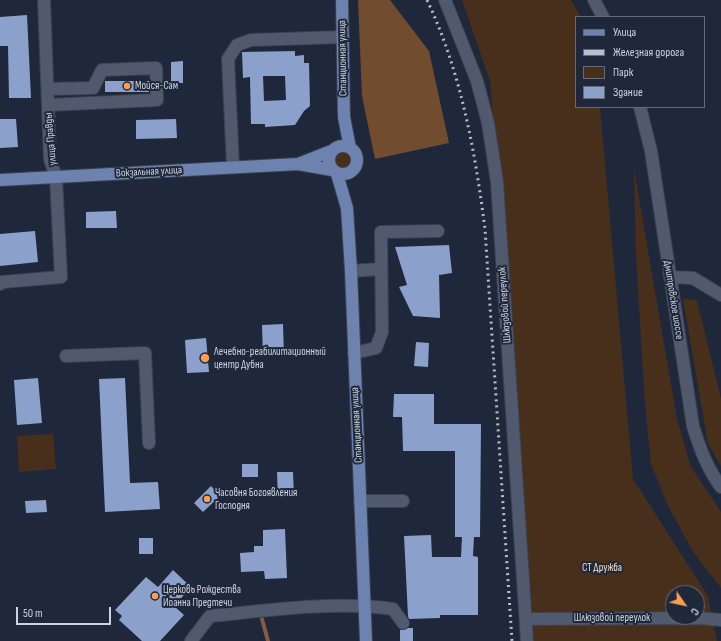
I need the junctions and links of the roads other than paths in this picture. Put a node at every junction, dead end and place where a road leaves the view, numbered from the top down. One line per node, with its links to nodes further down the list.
1 (44, 0): 7 (street, улица Правды)
2 (342, 0): 6 (main road, Станционная улица)
3 (445, 0): 33 (street, Шлюзовой переулок)
4 (594, 0): 5 (street)
5 (602, 16)
6 (343, 37): 10 (main road, Станционная улица); 14 (street)
7 (48, 89): 8 (street, улица Правды); 8 (street)
8 (48, 105): 17 (street, улица Правды)
9 (640, 108): 23 (street, Дмитровское шоссе)
10 (344, 117): 11 (main road, Станционная улица); 12 (main road, Станционная улица)
11 (350, 148): 12 (main road); 16 (main road)
12 (333, 150): 13 (main road, Вокзальная улица); 15 (main road)
13 (298, 164): 14 (main road, Вокзальная улица); 15 (main road, Вокзальная улица)
14 (233, 167): 17 (main road, Вокзальная улица)
15 (335, 172): 16 (main road); 19 (main road, Станционная улица)
16 (351, 173): 19 (main road, Станционная улица)
17 (56, 178): 18 (main road, Вокзальная улица); 24 (street, улица Правды)
18 (0, 180)
19 (346, 208): 22 (main road, Станционная улица)
20 (438, 232): 21 (street)
21 (381, 269): 22 (street); 26 (street)
22 (351, 271): 26 (main road, Станционная улица)
23 (670, 277): 25 (street); 29 (street, Дмитровское шоссе)
24 (0, 284)
25 (721, 295)
26 (354, 353): 30 (main road, Станционная улица)
27 (66, 356): 28 (street)
28 (149, 443)
29 (721, 487)
30 (360, 501): 31 (street); 32 (main road, Станционная улица)
31 (403, 501)
32 (365, 605): 35 (street); 36 (street); 37 (main road, Станционная улица)
33 (526, 618): 34 (street, Шлюзовой переулок); 38 (street, Шлюзовой переулок)
34 (721, 620)
35 (403, 623)
36 (191, 641)
37 (366, 641)
38 (527, 641)

